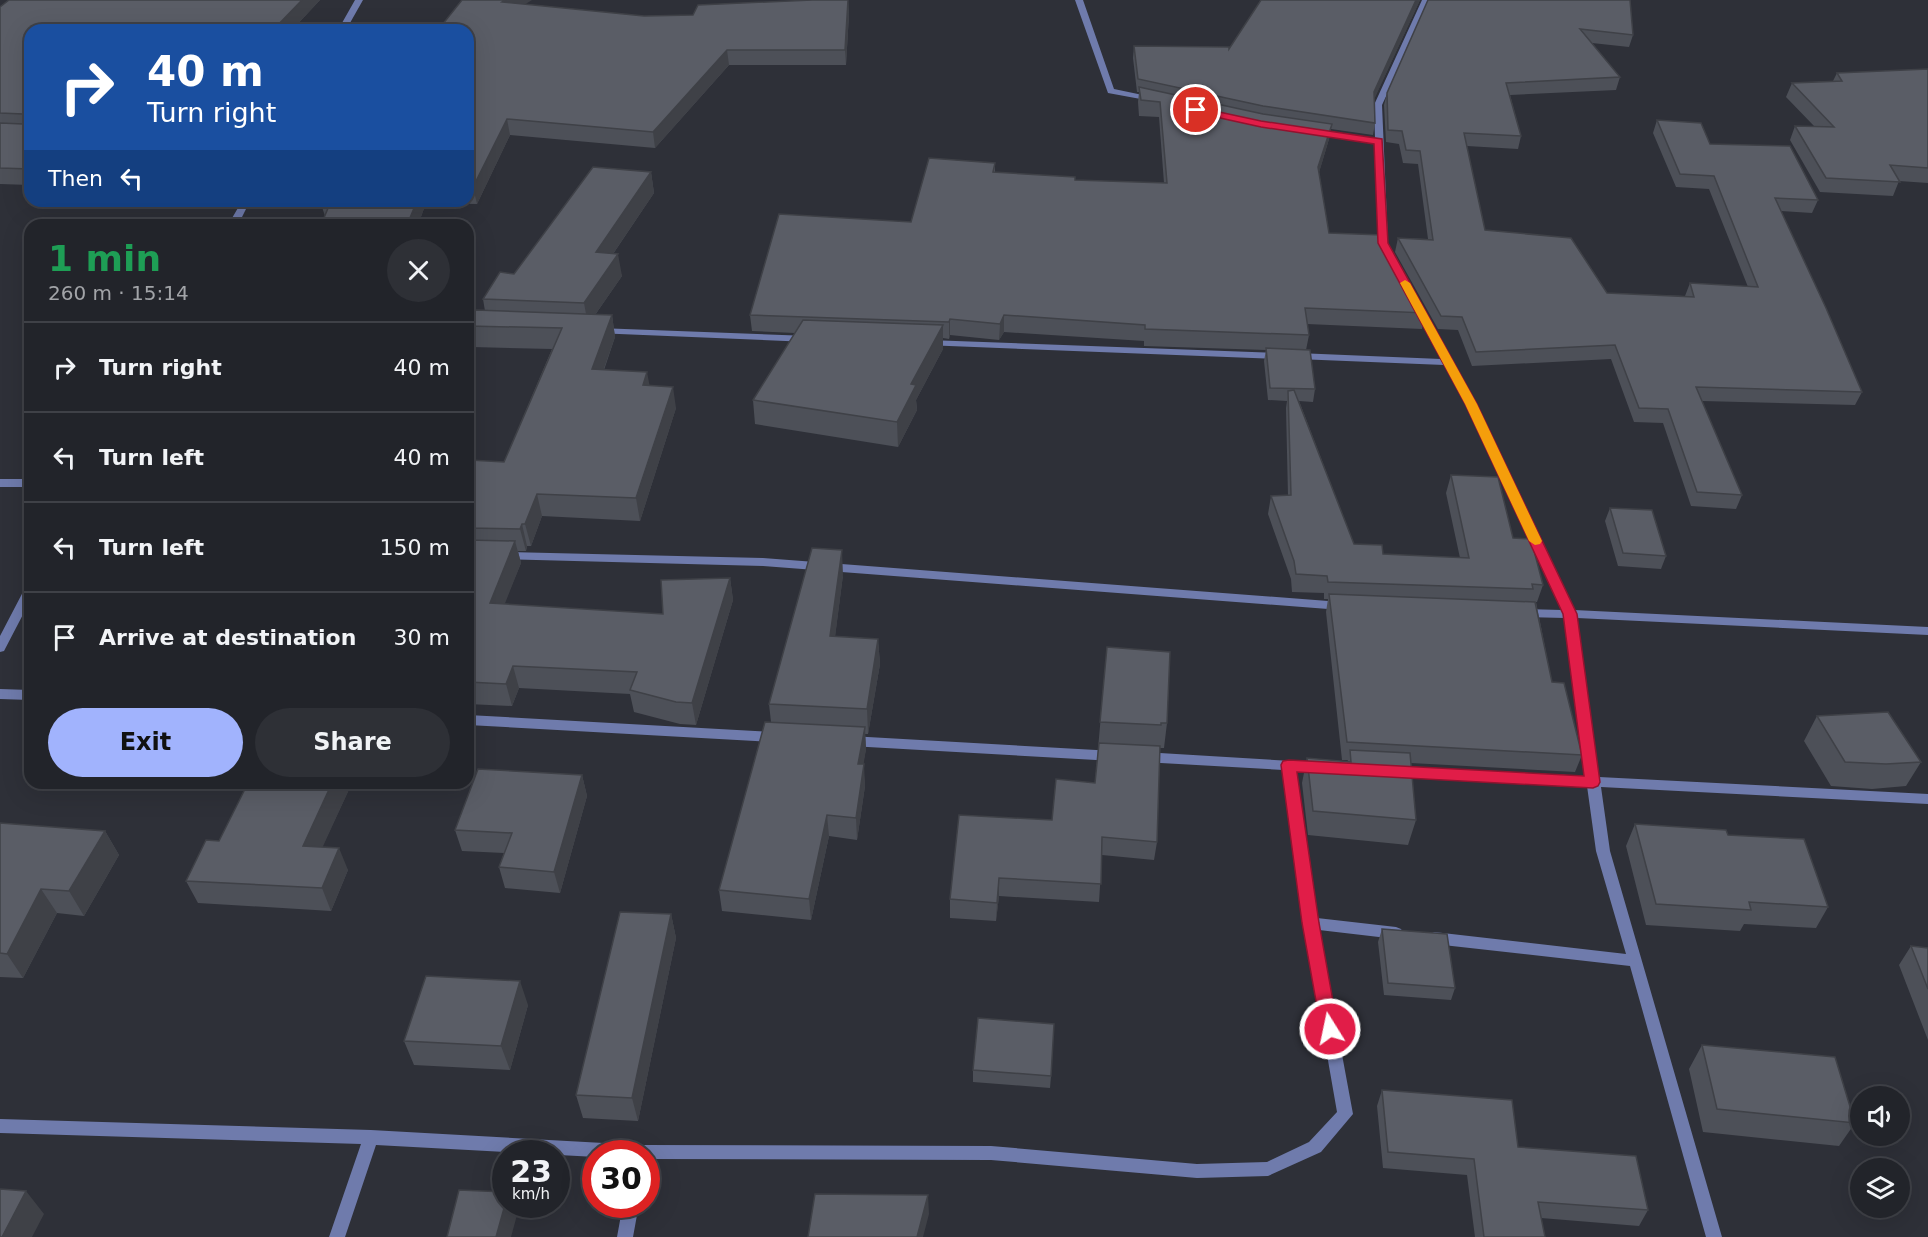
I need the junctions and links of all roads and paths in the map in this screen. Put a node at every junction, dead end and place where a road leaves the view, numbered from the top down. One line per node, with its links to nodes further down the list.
1 (351, 0): 2 (street)
2 (358, 0): 5 (street)
3 (1080, 0): 6 (street)
4 (1426, 0): 8 (street)
5 (345, 24)
6 (1168, 104)
7 (1308, 131): 8 (street)
8 (1379, 141): 9 (street)
9 (1394, 263)
10 (1410, 293): 14 (street)
11 (588, 331): 12 (street)
12 (815, 339)
13 (922, 343): 14 (street)
14 (1448, 362): 21 (street)
15 (0, 483): 16 (street)
16 (24, 483)
17 (492, 556): 19 (street)
18 (24, 602): 23 (street)
19 (1356, 607)
20 (1510, 612): 21 (street)
21 (1570, 614): 22 (street); 32 (street)
22 (1928, 631)
23 (0, 648)
24 (0, 694): 25 (street)
25 (24, 696)
26 (474, 720): 27 (street)
27 (789, 738)
28 (837, 740): 29 (street)
29 (1289, 765): 30 (street); 34 (street)
30 (1335, 768)
31 (1382, 771): 32 (street)
32 (1593, 782): 33 (street); 35 (street)
33 (1928, 799)
34 (1311, 923): 35 (street); 39 (street)
35 (1636, 962): 43 (street)
36 (0, 1126): 37 (street)
37 (371, 1137): 38 (street); 41 (street)
38 (582, 1150)
39 (660, 1153)
40 (628, 1218): 42 (street)
41 (337, 1237)
42 (625, 1237)
43 (1714, 1237)

